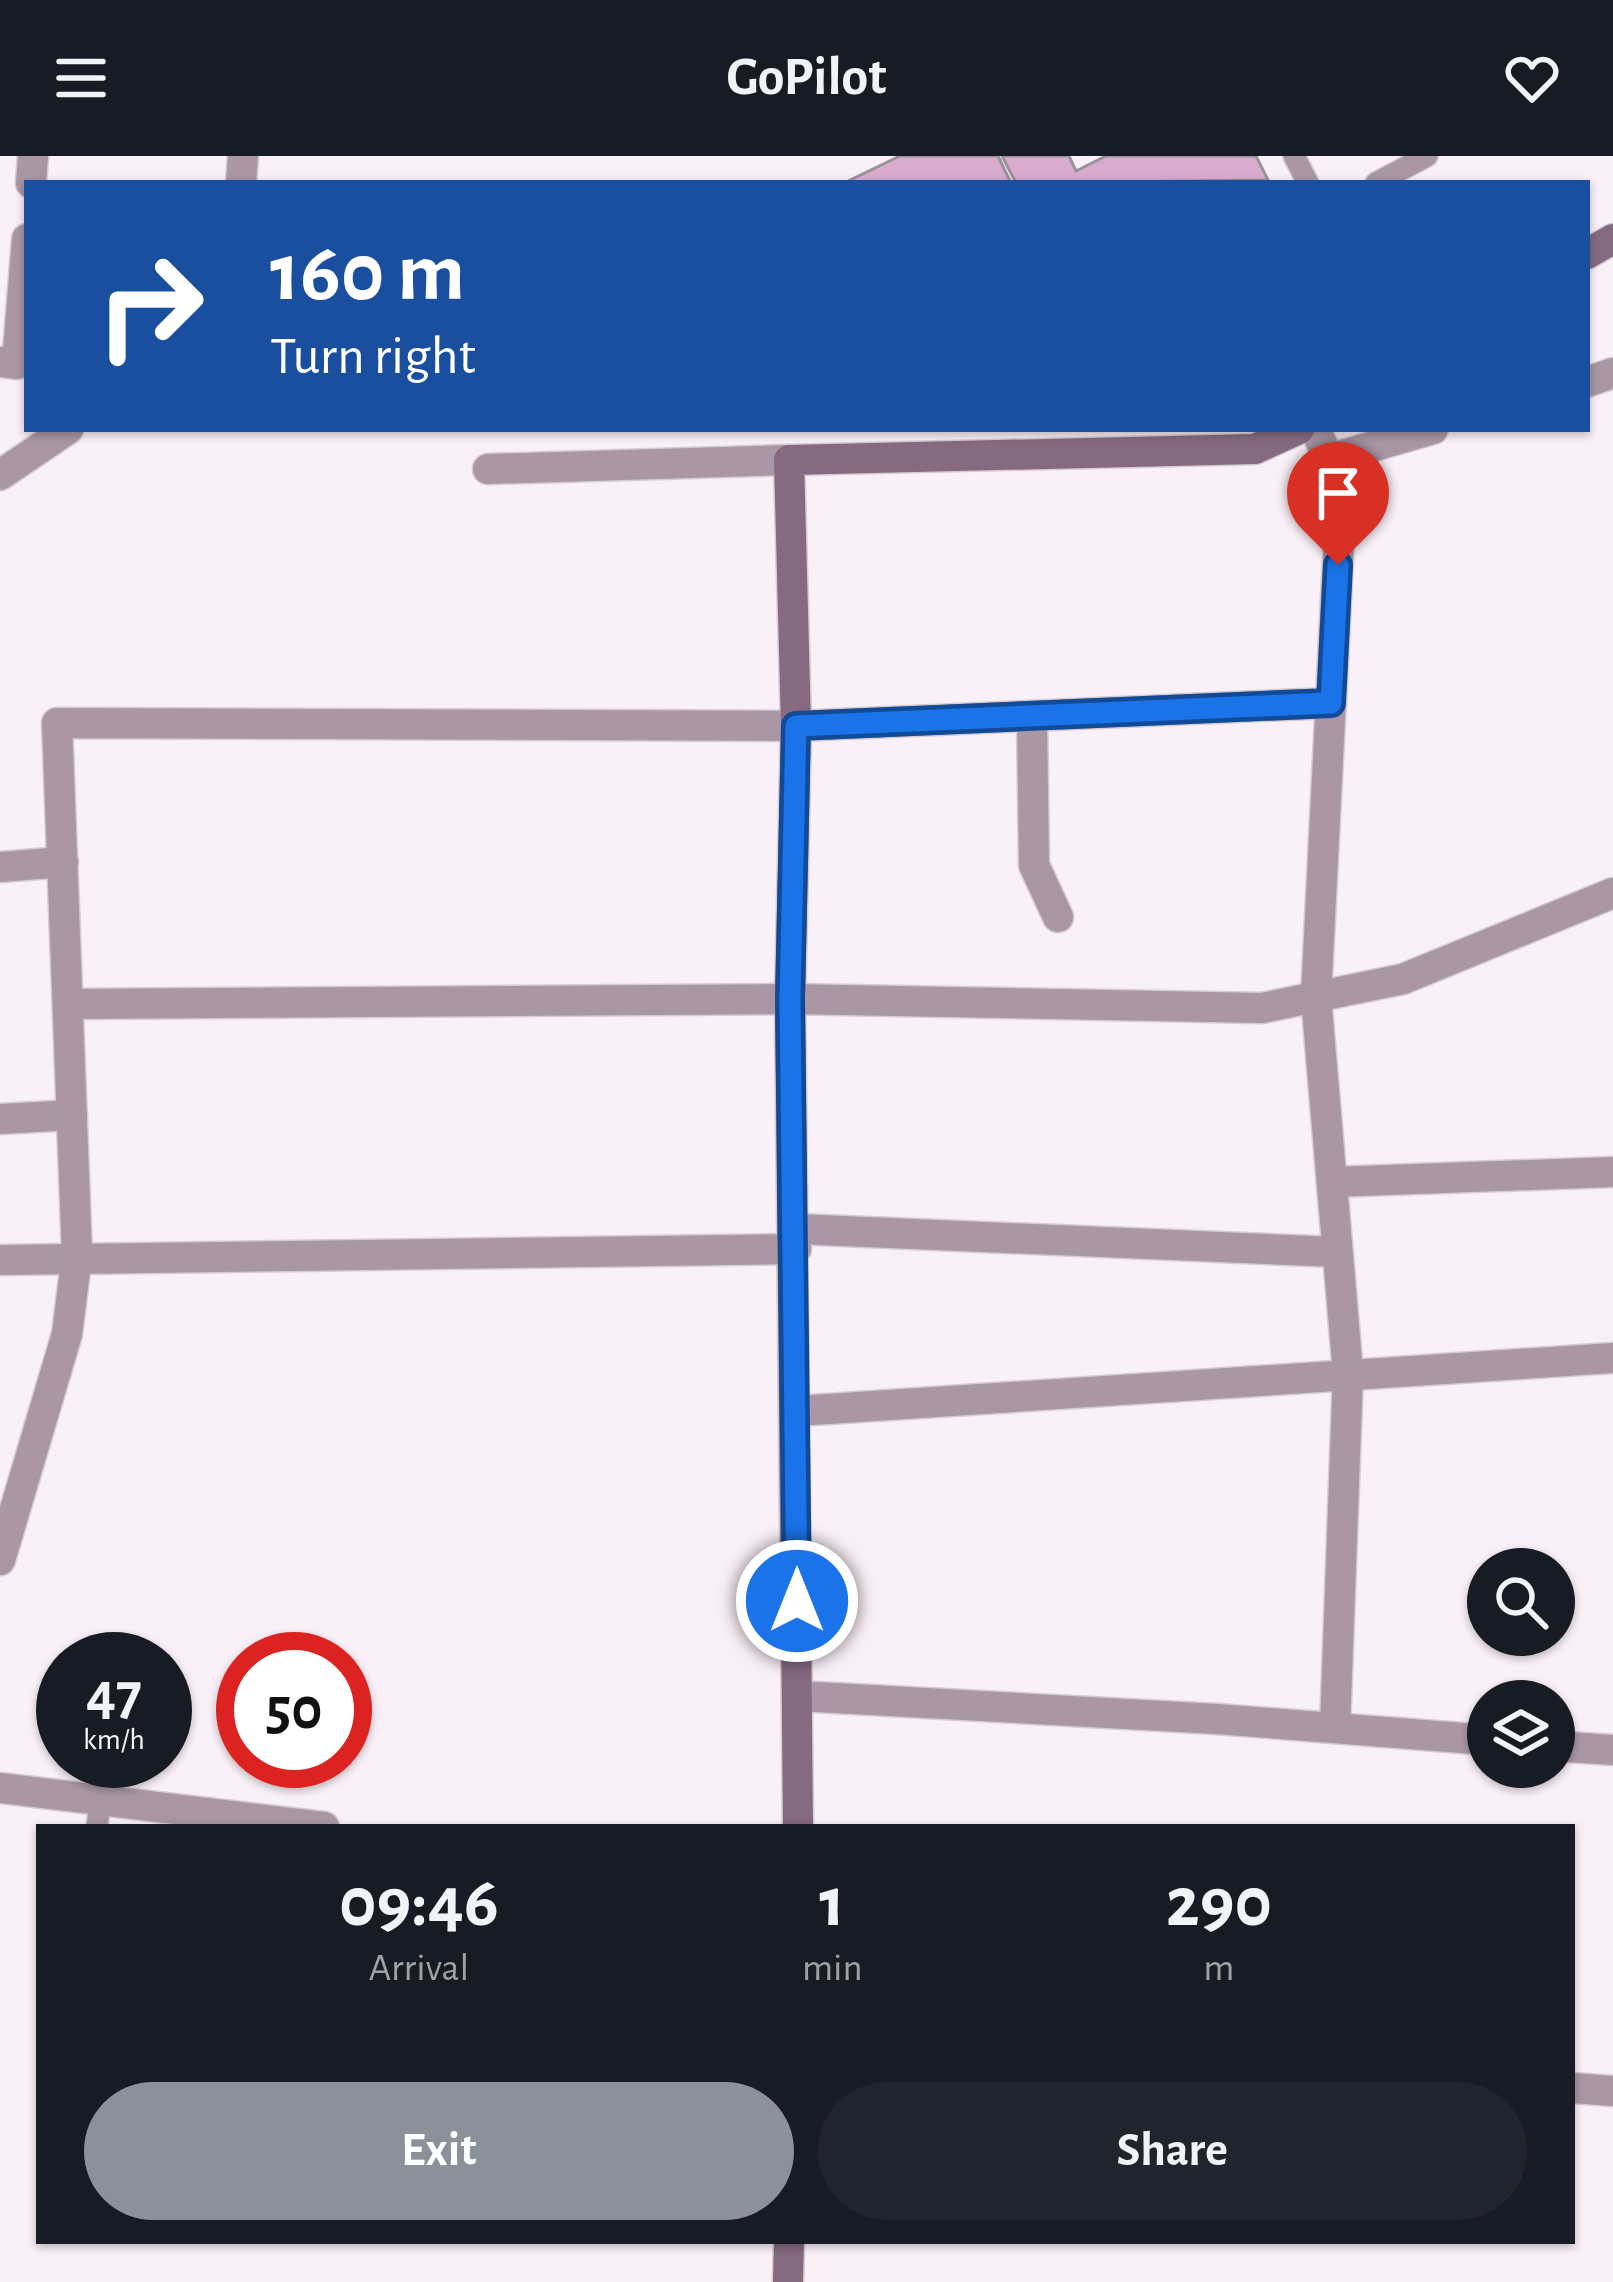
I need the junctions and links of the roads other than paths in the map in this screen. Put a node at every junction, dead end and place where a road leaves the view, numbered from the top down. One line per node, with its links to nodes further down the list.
1 (1427, 156): 2 (lane)
2 (1382, 180)
3 (24, 276): 4 (street)
4 (0, 362)
5 (64, 432): 12 (street)
6 (1292, 432): 10 (main road)
7 (1316, 432): 9 (street)
8 (1422, 432): 9 (street)
9 (1330, 459): 13 (street)
10 (790, 460): 11 (street); 15 (main road)
11 (488, 469)
12 (0, 475)
13 (1331, 703): 14 (street); 20 (street)
14 (1032, 716): 15 (street); 19 (street)
15 (796, 726): 16 (street); 21 (main road)
16 (63, 862): 17 (street); 22 (street)
17 (0, 867)
18 (1613, 893): 20 (street)
19 (1058, 917)
20 (1316, 997): 21 (street); 26 (street)
21 (790, 999): 22 (street); 27 (main road)
22 (68, 1004): 23 (street)
23 (72, 1115): 24 (street); 29 (street)
24 (0, 1119)
25 (1613, 1172): 26 (street)
26 (1332, 1182): 28 (street)
27 (796, 1239): 28 (street); 29 (street); 33 (main road)
28 (1337, 1252): 32 (street)
29 (76, 1256): 30 (street); 34 (street)
30 (0, 1260)
31 (1613, 1358): 32 (street)
32 (1348, 1373): 33 (street); 37 (street)
33 (797, 1411): 36 (main road)
34 (9, 1496): 35 (street)
35 (0, 1560)
36 (798, 1696): 37 (street); 44 (main road)
37 (1335, 1728): 38 (street)
38 (1467, 1738)
39 (1575, 1747): 40 (street)
40 (1613, 1750)
41 (0, 1788): 42 (street)
42 (98, 1814): 43 (street)
43 (273, 1824)
44 (798, 1824)
45 (1575, 2088): 46 (street)
46 (1613, 2091)
47 (789, 2244): 48 (main road)
48 (788, 2282)

